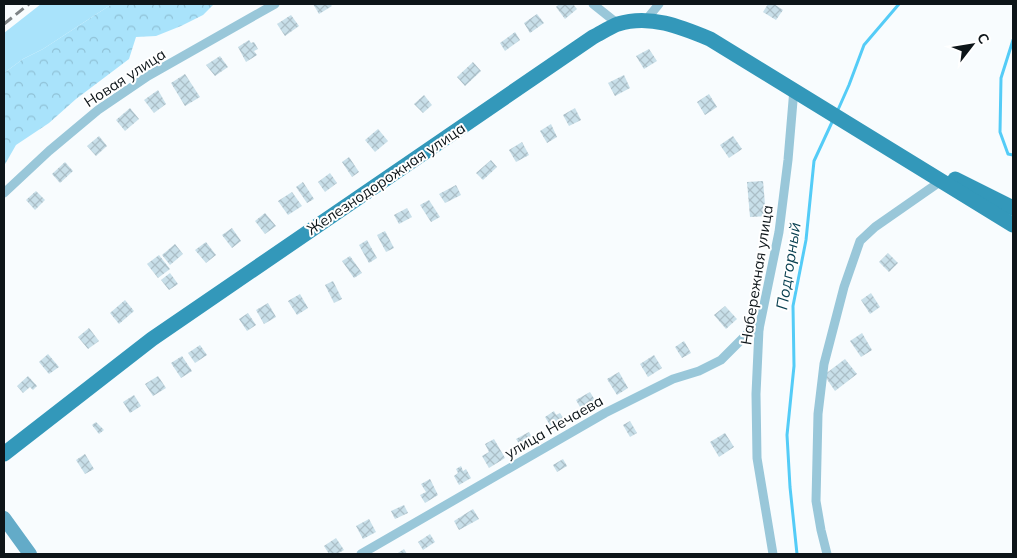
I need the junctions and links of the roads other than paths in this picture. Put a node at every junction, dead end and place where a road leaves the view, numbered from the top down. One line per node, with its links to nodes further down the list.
1 (275, 4): 9 (street, Новая улица)
2 (593, 4): 5 (street)
3 (659, 4): 4 (street)
4 (646, 20): 5 (main road, Железнодорожная улица); 6 (main road, Железнодорожная улица)
5 (618, 24): 13 (main road, Железнодорожная улица)
6 (794, 89): 7 (main road, Железнодорожная улица); 12 (street, Набережная улица)
7 (867, 135): 8 (main road); 10 (main road)
8 (941, 181): 11 (main road); 18 (street)
9 (4, 193)
10 (1013, 208)
11 (1013, 225)
12 (759, 329): 16 (street, улица Нечаева); 17 (street, Набережная улица)
13 (4, 454)
14 (4, 518): 15 (main road)
15 (30, 554)
16 (361, 554)
17 (773, 554)
18 (827, 554)

